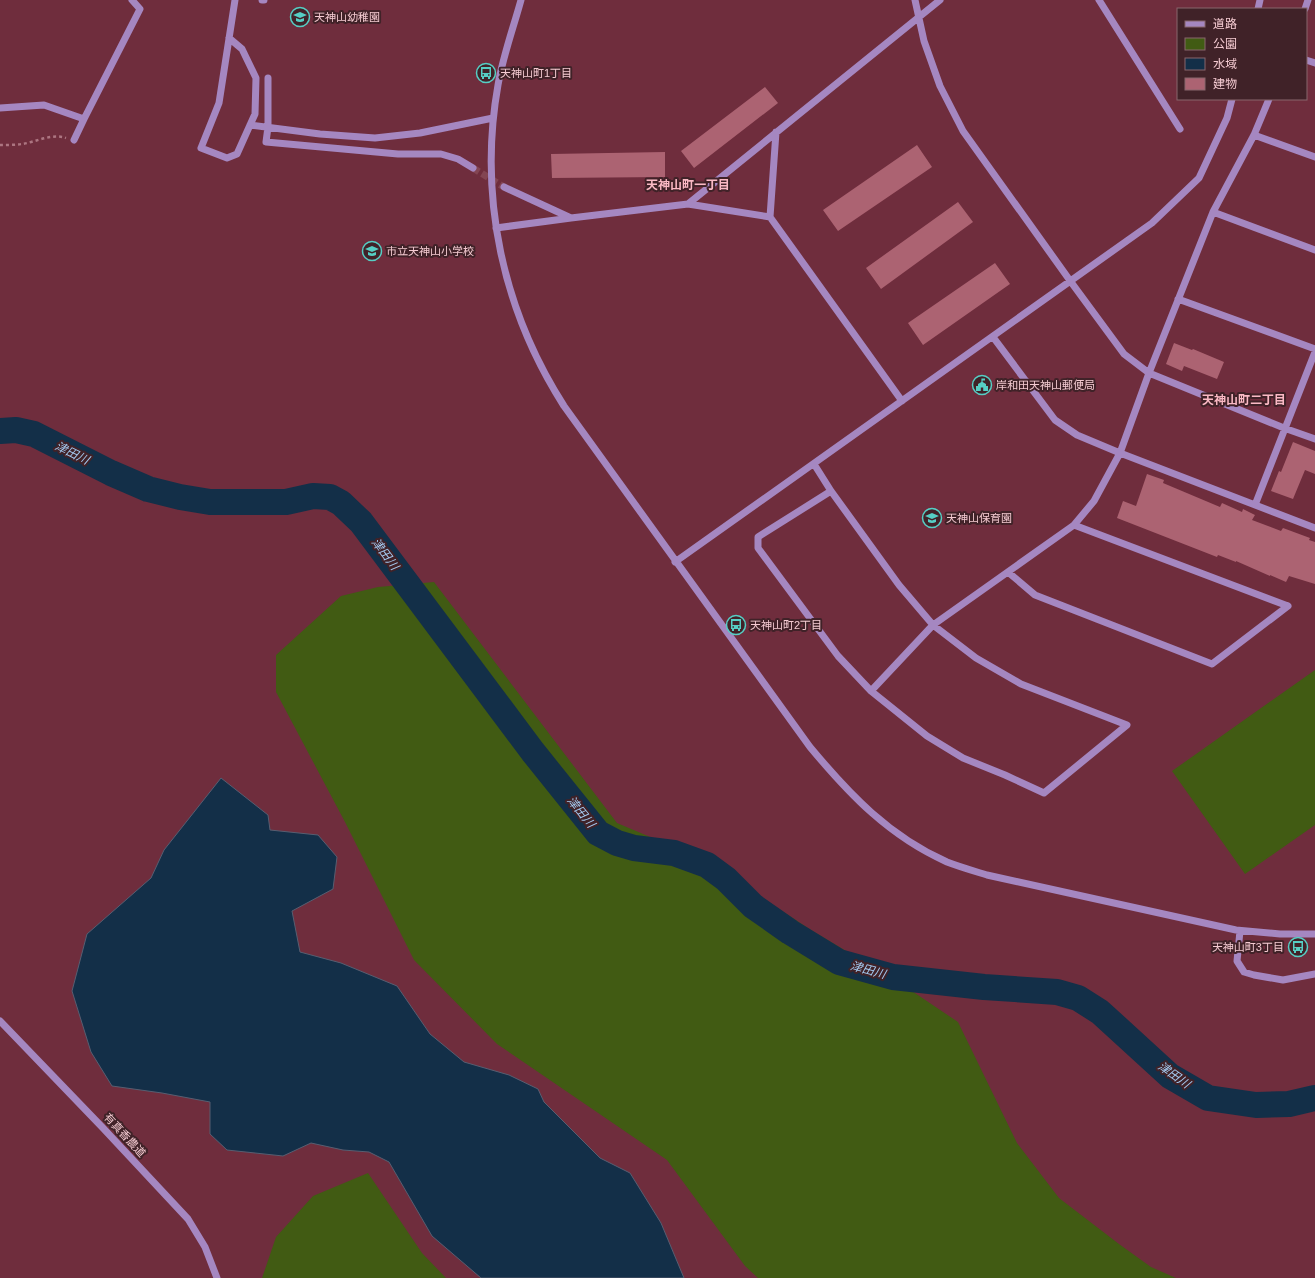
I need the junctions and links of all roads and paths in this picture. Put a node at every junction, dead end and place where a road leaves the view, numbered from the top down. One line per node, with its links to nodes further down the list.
1 (132, 0): 14 (street)
2 (235, 0): 8 (street)
3 (520, 0): 13 (street)
4 (915, 0): 7 (street)
5 (940, 0): 7 (street)
6 (1099, 0): 17 (street)
7 (919, 16): 18 (street); 31 (street)
8 (229, 38): 15 (street); 15 (street)
9 (268, 78): 16 (street)
10 (1232, 100): 31 (street)
11 (1269, 100): 19 (street)
12 (0, 108): 14 (street)
13 (493, 118): 16 (street); 29 (street)
14 (84, 119): 20 (street)
15 (250, 124): 16 (street)
16 (268, 127): 23 (street)
17 (1180, 129)
18 (776, 132): 25 (street); 27 (street)
19 (1254, 135): 22 (street); 26 (street)
20 (74, 140): 21 (path)
21 (0, 145)
22 (1315, 157)
23 (473, 168)
24 (504, 187): 28 (street)
25 (688, 204): 27 (street); 28 (street)
26 (1213, 212): 30 (street); 32 (street)
27 (770, 216): 36 (street)
28 (571, 218): 29 (street)
29 (496, 228): 45 (street)
30 (1315, 250)
31 (1071, 282): 33 (street); 35 (street)
32 (1178, 299): 34 (street); 35 (street)
33 (993, 337): 36 (street); 39 (street)
34 (1315, 350): 37 (street)
35 (1149, 374): 37 (street); 39 (street)
36 (902, 401): 40 (street)
37 (1284, 428): 38 (street); 42 (street)
38 (1315, 439)
39 (1120, 453): 42 (street); 43 (street)
40 (814, 464): 41 (street); 45 (street)
41 (831, 492): 47 (street); 48 (street)
42 (1255, 505): 44 (street)
43 (1074, 525): 46 (street); 46 (street)
44 (1315, 528)
45 (675, 562): 49 (street)
46 (1008, 572): 47 (street)
47 (934, 625): 48 (street); 48 (street)
48 (871, 691)
49 (1240, 931): 50 (street); 51 (street)
50 (1315, 934)
51 (1315, 974)
52 (0, 1021): 53 (street, 有真香農道)
53 (217, 1278)

